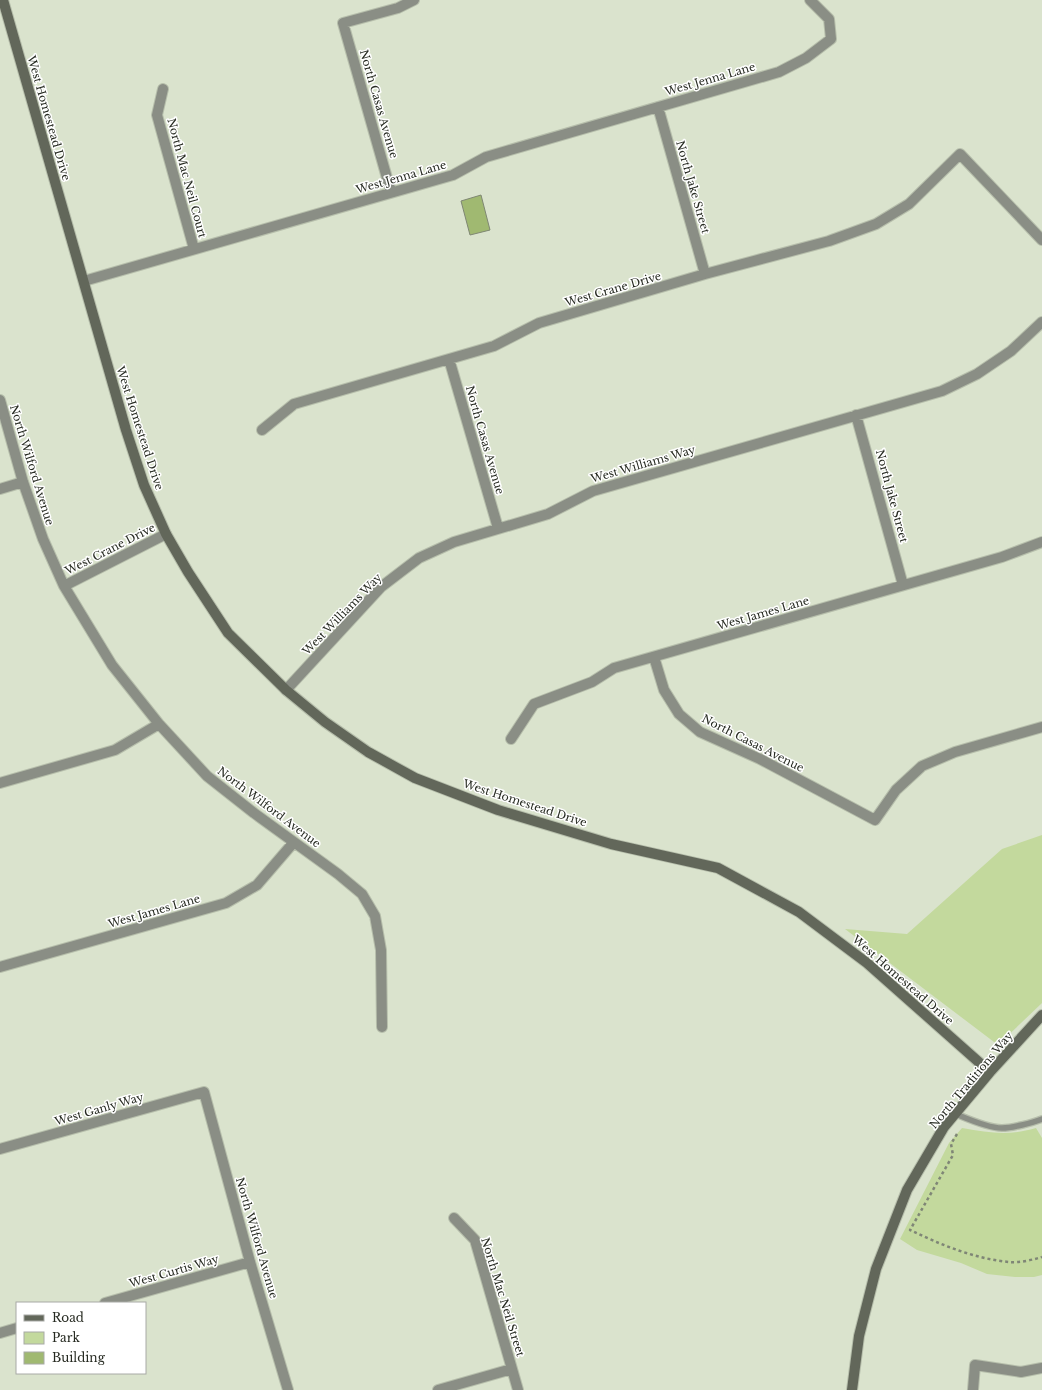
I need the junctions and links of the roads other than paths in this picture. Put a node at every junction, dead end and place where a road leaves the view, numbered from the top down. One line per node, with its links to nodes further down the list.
1 (3, 0): 10 (street, West Homestead Drive)
2 (414, 0): 6 (street, North Casas Avenue)
3 (810, 0): 5 (street, West Jenna Lane)
4 (163, 89): 8 (street, North Mac Neil Court)
5 (658, 107): 6 (street, West Jenna Lane); 9 (street, North Jake Street)
6 (391, 192): 8 (street, West Jenna Lane)
7 (1042, 240): 9 (street, West Crane Drive)
8 (194, 249): 10 (street, West Jenna Lane)
9 (705, 274): 12 (street, West Crane Drive)
10 (84, 281): 19 (street, West Homestead Drive)
11 (1042, 322): 14 (street, West Williams Way)
12 (449, 359): 15 (street, West Crane Drive); 18 (street, North Casas Avenue)
13 (0, 400): 16 (street, North Wilford Avenue)
14 (856, 415): 18 (street, West Williams Way); 21 (street, North Jake Street)
15 (262, 430)
16 (23, 482): 17 (street); 22 (street, North Wilford Avenue)
17 (0, 489)
18 (498, 528): 24 (street, West Williams Way)
19 (166, 534): 22 (street, West Crane Drive); 24 (street, West Homestead Drive)
20 (1042, 542): 21 (street, West James Lane)
21 (904, 584): 23 (street, West James Lane)
22 (64, 586): 25 (street, North Wilford Avenue)
23 (654, 657): 26 (street, North Casas Avenue); 27 (street, West James Lane)
24 (286, 690): 33 (street, West Homestead Drive)
25 (159, 724): 28 (street); 29 (street, North Wilford Avenue)
26 (1042, 727)
27 (511, 738)
28 (0, 783)
29 (294, 842): 30 (street, West James Lane); 32 (street, North Wilford Avenue)
30 (0, 967)
31 (1042, 1015): 33 (street, North Traditions Way)
32 (382, 1027)
33 (990, 1072): 35 (street, North Traditions Way)
34 (204, 1092): 37 (street, West Ganly Way); 39 (street, North Wilford Avenue)
35 (956, 1114): 36 (lane); 48 (street, North Traditions Way)
36 (1042, 1119)
37 (0, 1149)
38 (454, 1218): 44 (street, North Mac Neil Street)
39 (250, 1262): 40 (street, West Curtis Way); 45 (street, North Wilford Avenue)
40 (109, 1302)
41 (16, 1328): 42 (street)
42 (0, 1333)
43 (1042, 1368): 49 (street)
44 (512, 1369): 46 (street); 47 (street, North Mac Neil Street)
45 (288, 1390)
46 (438, 1390)
47 (518, 1390)
48 (852, 1390)
49 (973, 1390)

